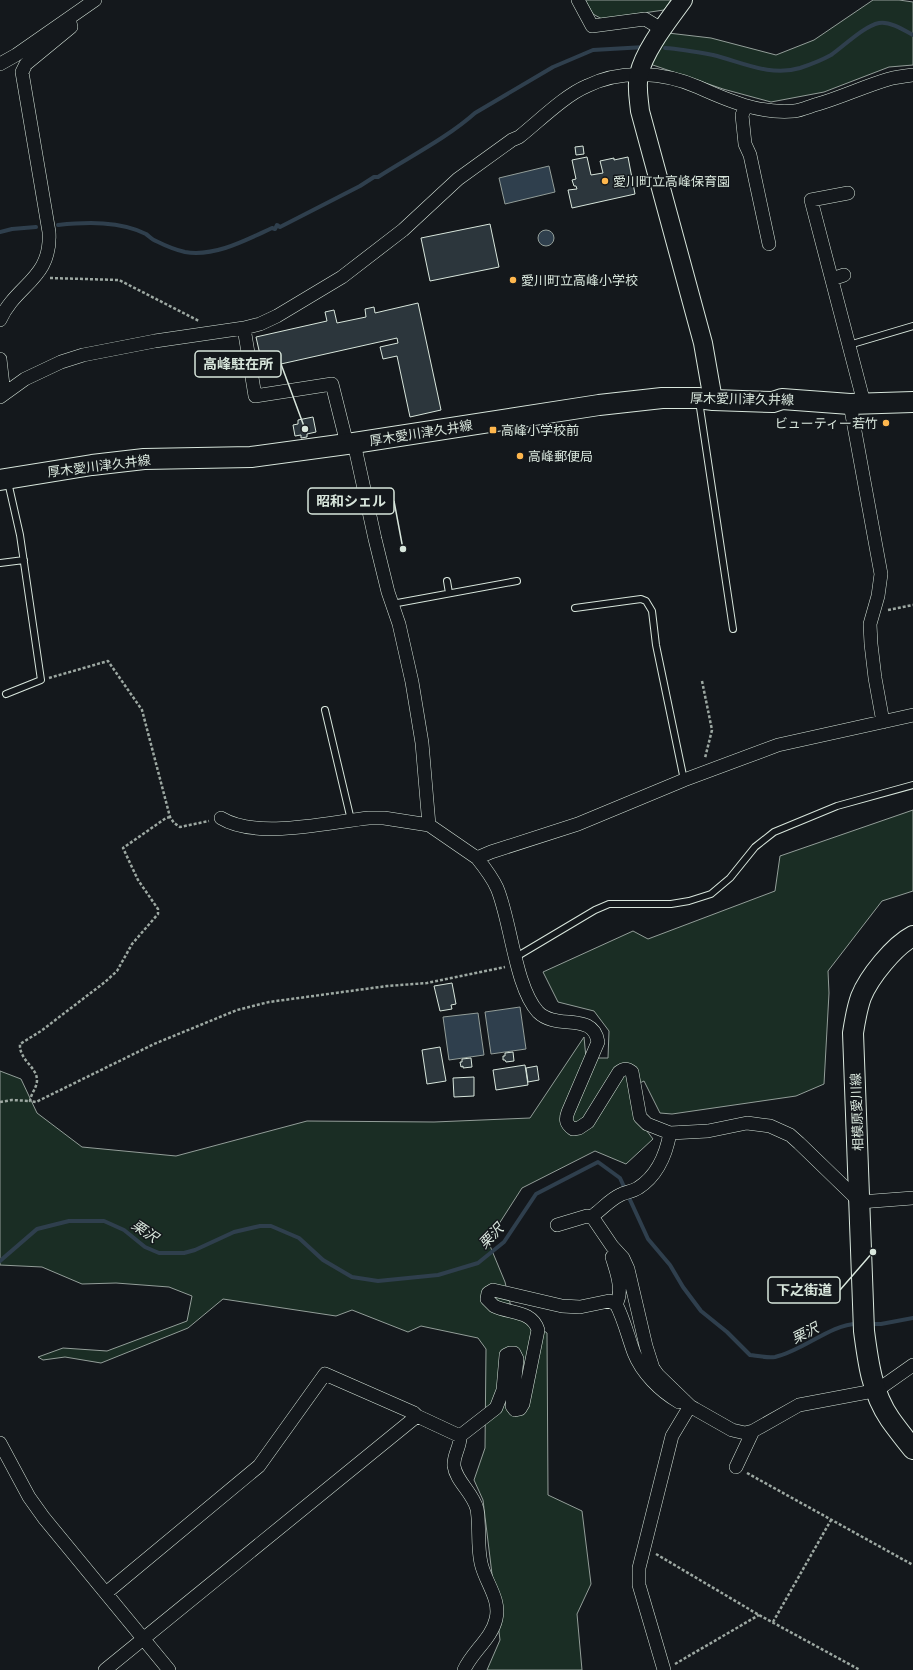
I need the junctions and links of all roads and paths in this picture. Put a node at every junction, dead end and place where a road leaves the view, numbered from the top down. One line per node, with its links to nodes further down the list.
1 (95, 0): 4 (street)
2 (578, 0): 5 (street)
3 (683, 0): 5 (street)
4 (69, 18): 6 (street); 13 (street)
5 (662, 30): 7 (street)
6 (0, 64)
7 (639, 75): 9 (street); 17 (street); 22 (street)
8 (913, 75): 9 (street)
9 (746, 106): 11 (street)
10 (848, 193): 14 (street)
11 (769, 244)
12 (844, 275): 14 (street)
13 (35, 278): 15 (street); 18 (path)
14 (832, 279): 19 (street)
15 (0, 320)
16 (913, 326): 19 (lane)
17 (244, 328): 18 (street); 25 (street)
18 (217, 332): 21 (street)
19 (849, 345): 24 (street)
20 (0, 359): 21 (street)
21 (2, 396)
22 (706, 399): 24 (main road, 厚木愛川津久井線); 25 (main road, 厚木愛川津久井線); 36 (lane)
23 (913, 402): 24 (main road, 厚木愛川津久井線)
24 (857, 403): 35 (street)
25 (350, 444): 26 (main road, 厚木愛川津久井線); 32 (street)
26 (4, 479): 27 (lane)
27 (24, 560): 28 (lane); 37 (lane)
28 (0, 563)
29 (447, 581): 31 (lane)
30 (518, 581): 31 (lane)
31 (449, 593): 32 (lane)
32 (392, 604): 49 (street)
33 (913, 605): 35 (path)
34 (575, 608): 44 (lane)
35 (874, 613): 42 (street)
36 (733, 629)
37 (41, 680): 39 (lane); 46 (path)
38 (702, 681): 43 (path)
39 (6, 694)
40 (325, 710): 48 (lane)
41 (913, 715): 42 (street)
42 (883, 722): 43 (street)
43 (704, 772): 44 (street)
44 (684, 780): 50 (street)
45 (913, 785): 52 (lane)
46 (170, 817): 47 (path); 53 (path)
47 (221, 818): 48 (street)
48 (351, 820): 49 (street)
49 (429, 825): 50 (street)
50 (477, 858): 52 (street)
51 (913, 936): 57 (main road, 相模原愛川線)
52 (516, 958): 53 (path); 55 (street)
53 (30, 1101): 54 (path)
54 (0, 1102)
55 (670, 1133): 57 (street); 58 (street)
56 (913, 1198): 57 (street)
57 (860, 1202): 63 (main road, 相模原愛川線)
58 (593, 1218): 59 (street); 60 (street)
59 (557, 1225)
60 (616, 1251): 61 (street); 64 (street)
61 (616, 1304): 64 (street); 67 (street)
62 (913, 1365): 63 (street)
63 (876, 1391): 66 (street); 69 (main road)
64 (687, 1403): 66 (street); 72 (street)
65 (417, 1416): 67 (street); 74 (street); 77 (street)
66 (753, 1431): 70 (street)
67 (460, 1436): 81 (street)
68 (0, 1443): 74 (street)
69 (913, 1449)
70 (736, 1467): 71 (path)
71 (831, 1520): 73 (path); 76 (path)
72 (644, 1547): 75 (path); 78 (street)
73 (913, 1566)
74 (106, 1593): 77 (street)
75 (759, 1615): 76 (path); 78 (path)
76 (773, 1622): 82 (path)
77 (143, 1639): 79 (street); 80 (street)
78 (667, 1668)
79 (105, 1670)
80 (169, 1670)
81 (464, 1670)
82 (860, 1670)

